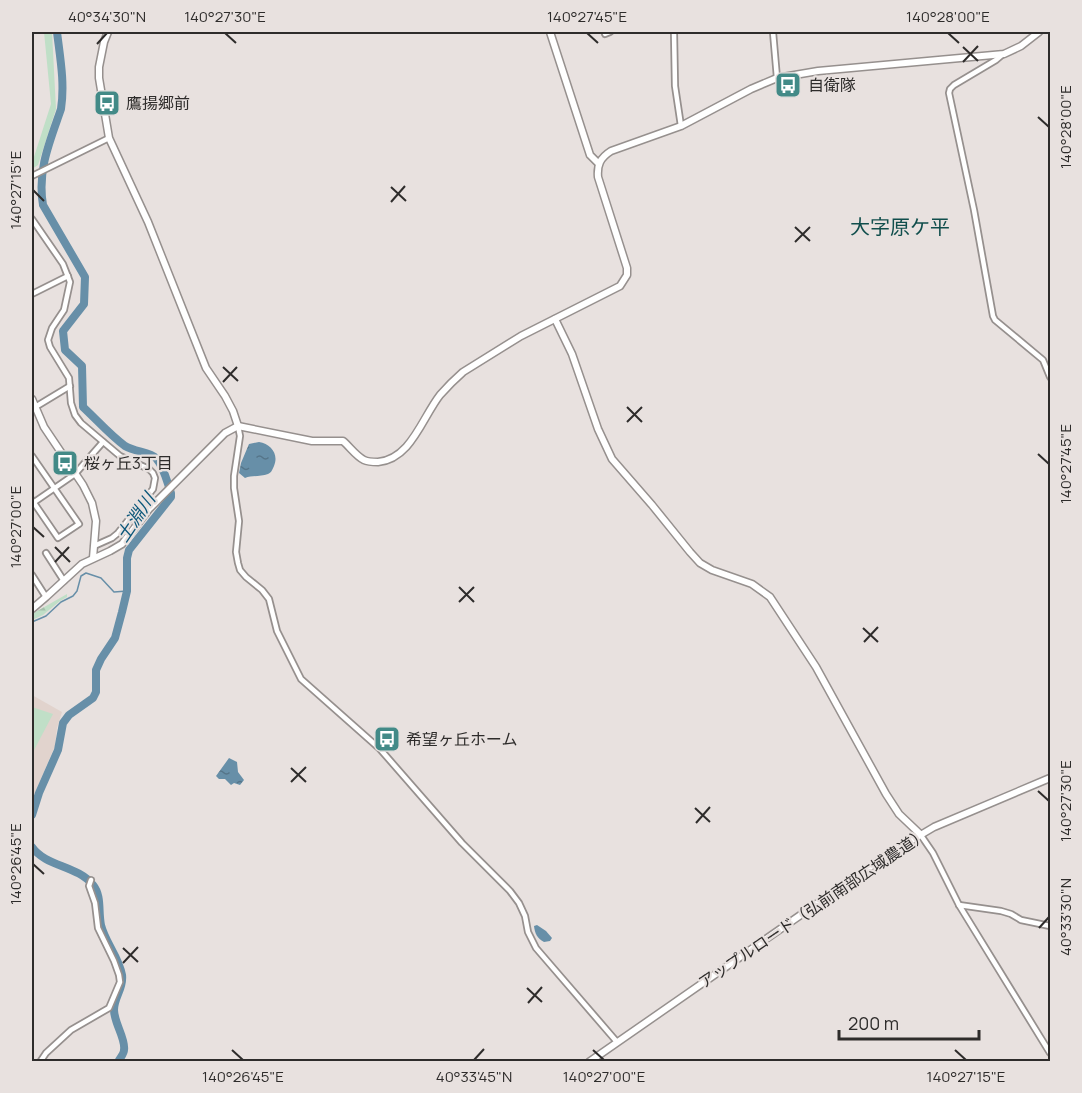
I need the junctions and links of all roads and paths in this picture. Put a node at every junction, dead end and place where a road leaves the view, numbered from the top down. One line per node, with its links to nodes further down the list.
1 (108, 32): 9 (street)
2 (550, 32): 10 (street)
3 (674, 32): 8 (street)
4 (773, 32): 7 (street)
5 (1039, 32): 6 (street)
6 (1004, 54): 7 (street); 16 (street)
7 (777, 78): 8 (street)
8 (681, 126): 10 (street)
9 (109, 138): 11 (street); 20 (street)
10 (598, 163): 15 (street)
11 (34, 175)
12 (32, 219): 13 (street)
13 (68, 276): 14 (street); 17 (street)
14 (32, 294)
15 (555, 319): 20 (street); 34 (street)
16 (1050, 377)
17 (70, 387): 19 (street); 21 (street)
18 (32, 399): 19 (street)
19 (33, 408): 23 (street)
20 (238, 426): 28 (street); 38 (street)
21 (103, 442): 23 (street); 26 (street)
22 (32, 456): 24 (street)
23 (75, 474): 24 (street); 26 (street)
24 (54, 488): 25 (street); 25 (street)
25 (32, 502)
26 (94, 546): 28 (street)
27 (46, 553): 30 (street)
28 (93, 558): 30 (street)
29 (32, 575): 31 (street)
30 (64, 581): 31 (street)
31 (46, 597): 32 (street)
32 (32, 609)
33 (1050, 778): 34 (street, アップルロード（弘前南部広域農道）)
34 (920, 834): 36 (street); 38 (street, アップルロード（弘前南部広域農道）)
35 (90, 882): 40 (street)
36 (959, 904): 37 (street); 39 (street)
37 (1050, 926)
38 (617, 1042): 41 (street, アップルロード（弘前南部広域農道）)
39 (1050, 1053)
40 (40, 1062)
41 (589, 1062)

